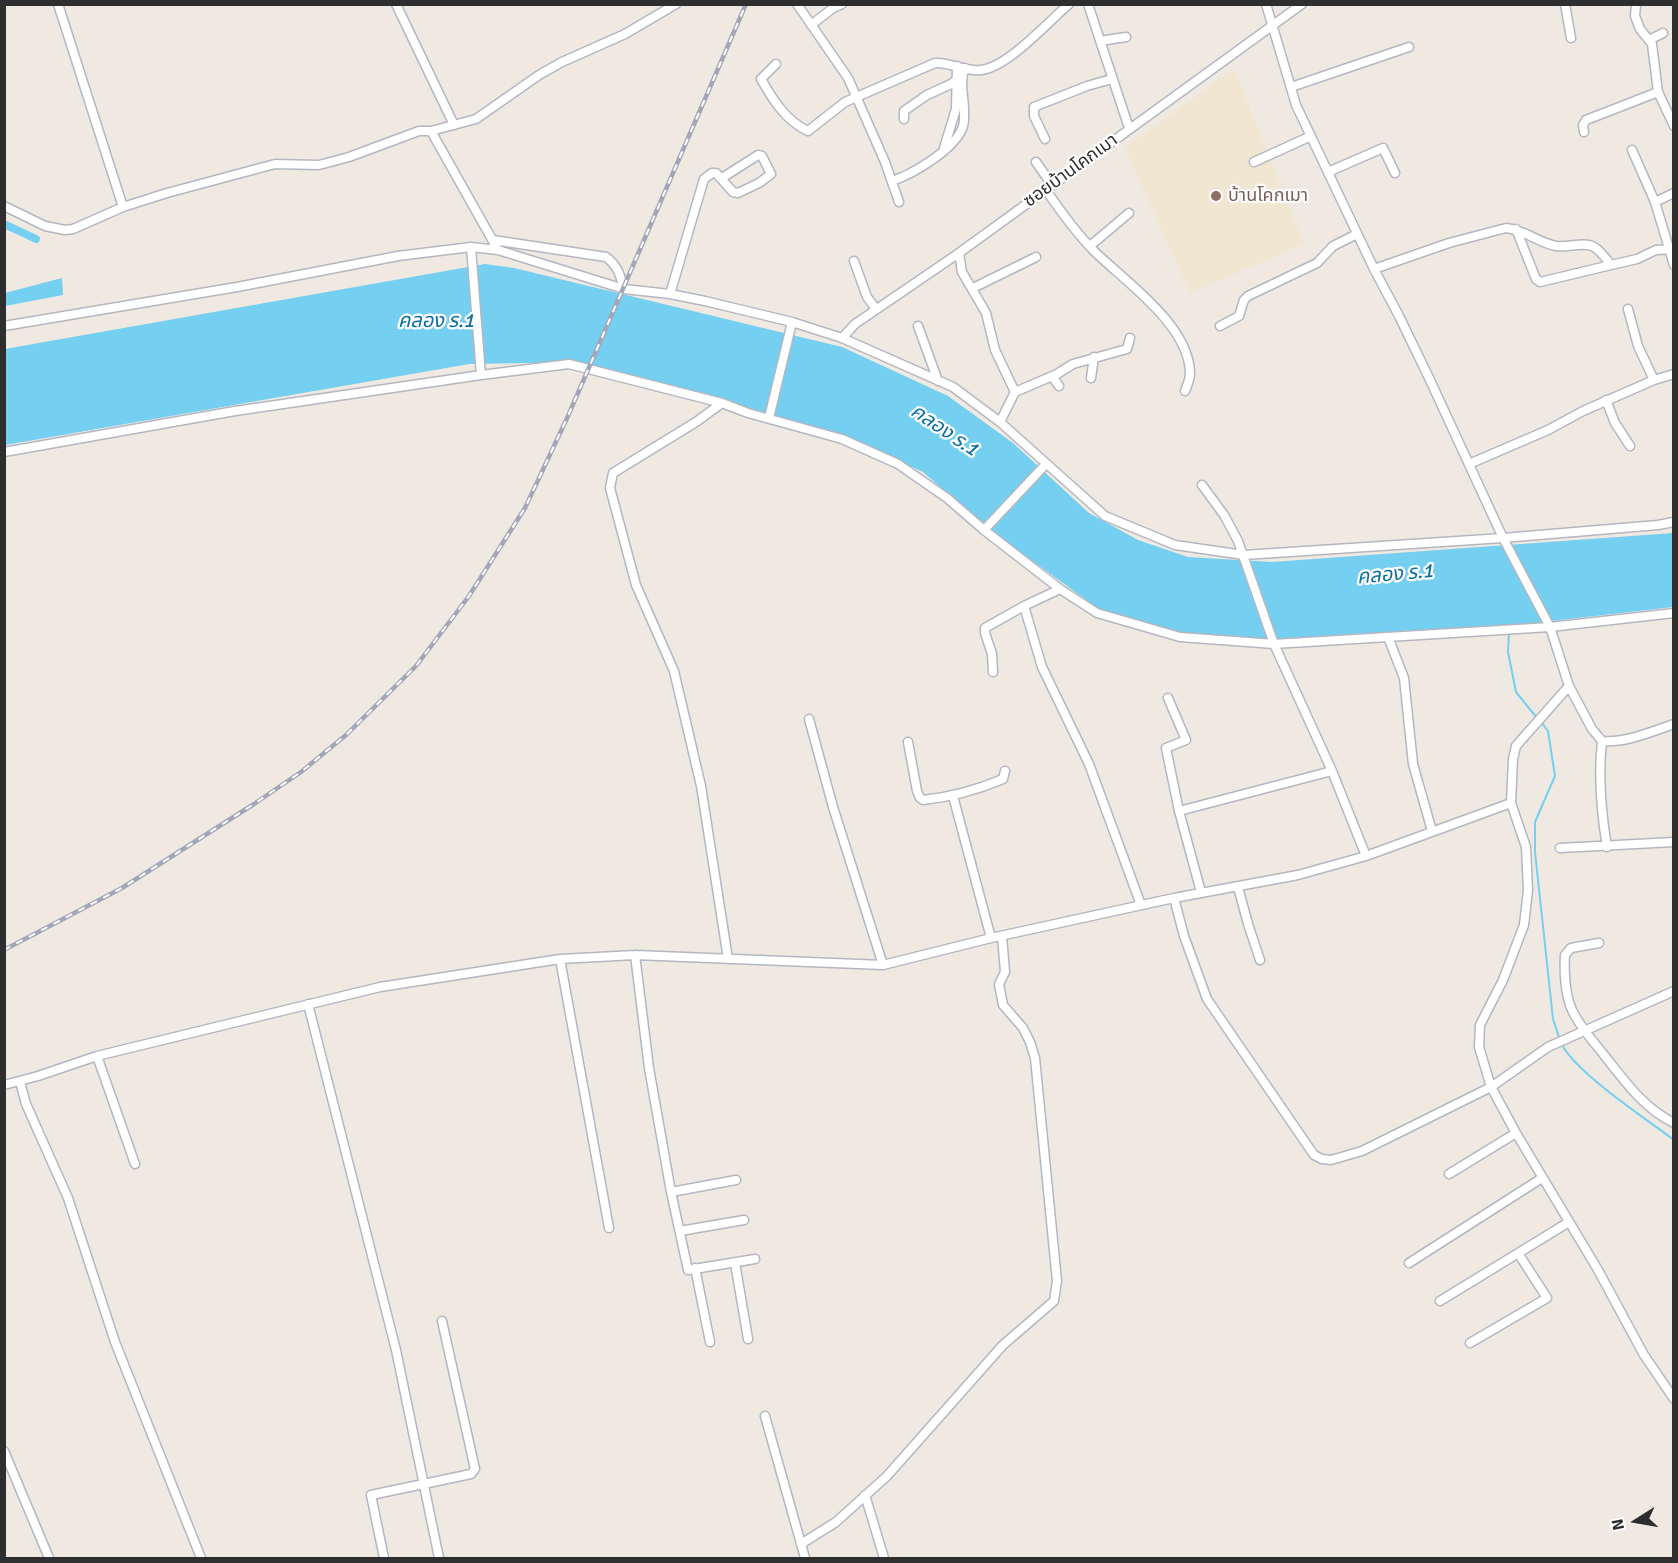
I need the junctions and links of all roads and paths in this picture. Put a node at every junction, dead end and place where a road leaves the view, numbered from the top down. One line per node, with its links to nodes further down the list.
1 (58, 4): 48 (street)
2 (396, 4): 28 (street)
3 (676, 4): 28 (street)
4 (797, 4): 12 (street)
5 (842, 4): 12 (street)
6 (1069, 4): 21 (street)
7 (1088, 4): 18 (street)
8 (1266, 4): 13 (street)
9 (1302, 4): 13 (street, ซอยบ้านโคกเมา)
10 (1565, 4): 16 (street)
11 (1636, 5): 17 (street)
12 (811, 25): 26 (street)
13 (1272, 25): 24 (street); 30 (street, ซอยบ้านโคกเมา)
14 (1663, 33): 17 (street)
15 (1126, 37): 18 (street)
16 (1571, 38)
17 (1649, 40): 25 (street)
18 (1100, 41): 22 (street)
19 (1409, 46): 24 (street)
20 (776, 63): 26 (street)
21 (961, 67): 23 (street); 26 (street); 36 (street)
22 (1113, 79): 30 (street); 34 (street)
23 (956, 80): 27 (street); 36 (street)
24 (1291, 87): 33 (street)
25 (1658, 92): 29 (street); 32 (street)
26 (857, 98): 42 (street)
27 (904, 119)
28 (454, 125): 31 (street)
29 (1674, 126)
30 (1129, 129): 43 (street, ซอยบ้านโคกเมา)
31 (431, 131): 48 (street); 52 (street)
32 (1584, 132)
33 (1311, 136): 38 (street); 39 (street)
34 (1045, 139)
35 (1632, 150): 46 (street)
36 (942, 151): 42 (street)
37 (1036, 162): 43 (street)
38 (1254, 162)
39 (1328, 172): 40 (street); 51 (street)
40 (1395, 173)
41 (722, 178): 41 (street); 65 (street)
42 (892, 181): 45 (street)
43 (1049, 188): 53 (street); 57 (street, ซอยบ้านโคกเมา)
44 (1674, 193): 46 (street)
45 (900, 202)
46 (1655, 202): 56 (street)
47 (4, 206): 48 (street)
48 (123, 207)
49 (1130, 213): 53 (street)
50 (1516, 229): 60 (street); 60 (street); 62 (street)
51 (1357, 234): 62 (street); 70 (street)
52 (493, 240): 55 (street); 64 (street)
53 (1090, 246): 82 (street)
54 (471, 247): 55 (street); 71 (street); 76 (street)
55 (498, 250): 64 (street)
56 (1671, 250): 60 (street); 61 (street)
57 (959, 253): 63 (street); 66 (street, ซอยบ้านโคกเมา)
58 (1036, 257): 63 (street)
59 (854, 261): 66 (street)
60 (1611, 265)
61 (1674, 266)
62 (1374, 269): 91 (street)
63 (973, 288): 83 (street)
64 (624, 289): 65 (street)
65 (670, 294): 68 (street)
66 (876, 309): 72 (street, ซอยบ้านโคกเมา)
67 (1628, 309): 79 (street)
68 (791, 326): 72 (street); 86 (street)
69 (918, 326): 80 (street)
70 (1220, 326)
71 (4, 327)
72 (842, 338): 80 (street)
73 (1130, 338): 74 (street)
74 (1095, 357): 77 (street); 78 (street)
75 (1674, 374): 79 (street)
76 (481, 375): 85 (street); 89 (street)
77 (1052, 376): 81 (street); 83 (street)
78 (1091, 378)
79 (1653, 380): 84 (street)
80 (938, 381): 87 (street)
81 (1059, 386)
82 (1185, 391)
83 (1015, 392): 87 (street)
84 (1606, 400): 88 (street); 91 (street)
85 (722, 403): 86 (street); 129 (street)
86 (770, 414): 94 (street)
87 (1000, 422): 90 (street)
88 (1630, 446)
89 (4, 452)
90 (1046, 464): 94 (street); 96 (street)
91 (1470, 464): 95 (street)
92 (1202, 485): 96 (street)
93 (1674, 522): 95 (street)
94 (984, 530): 97 (street)
95 (1503, 538): 96 (street); 100 (street)
96 (1244, 555): 102 (street)
97 (1059, 589): 98 (street); 102 (street)
98 (1024, 606): 103 (street); 123 (street)
99 (1674, 613): 100 (street)
100 (1550, 627): 101 (street); 104 (street)
101 (1388, 637): 102 (street); 115 (street)
102 (1274, 644): 111 (street)
103 (993, 672)
104 (1569, 686): 109 (street); 113 (street)
105 (1168, 698): 114 (street)
106 (809, 719): 131 (street)
107 (1674, 724): 109 (street)
108 (908, 741): 112 (street)
109 (1602, 741): 117 (street)
110 (1005, 771): 112 (street)
111 (1332, 771): 114 (street); 119 (street)
112 (953, 796): 125 (street)
113 (1511, 802): 115 (street); 138 (street)
114 (1179, 811): 121 (street)
115 (1432, 831): 119 (street)
116 (1674, 842): 117 (street)
117 (1607, 847): 118 (street)
118 (1560, 848)
119 (1366, 856): 120 (street)
120 (1239, 887): 121 (street); 130 (street)
121 (1201, 892): 122 (street)
122 (1174, 898): 123 (street); 138 (street)
123 (1141, 905): 124 (street)
124 (1002, 936): 125 (street); 164 (street)
125 (991, 938): 131 (street)
126 (1599, 943): 134 (street)
127 (635, 955): 128 (street); 129 (street); 145 (street)
128 (560, 959): 133 (street); 148 (street)
129 (728, 959): 131 (street)
130 (1260, 960)
131 (883, 965)
132 (1674, 991): 134 (street)
133 (309, 1004): 135 (street); 163 (street)
134 (1585, 1030): 138 (street); 139 (street)
135 (97, 1056): 136 (street); 141 (street)
136 (20, 1082): 137 (street); 167 (street)
137 (4, 1085)
138 (1491, 1087): 140 (street)
139 (1674, 1123)
140 (1516, 1133): 142 (street); 143 (street)
141 (135, 1164)
142 (1449, 1174)
143 (1542, 1178): 147 (street); 153 (street)
144 (736, 1180): 145 (street)
145 (671, 1192): 149 (street)
146 (744, 1220): 149 (street)
147 (1569, 1222): 150 (street); 160 (street)
148 (609, 1228)
149 (680, 1231): 154 (street)
150 (1518, 1253): 155 (street); 159 (street)
151 (755, 1259): 152 (street)
152 (735, 1263): 154 (street); 157 (street)
153 (1408, 1263)
154 (695, 1268): 158 (street)
155 (1440, 1301)
156 (442, 1321): 163 (street)
157 (748, 1339)
158 (710, 1342)
159 (1470, 1343)
160 (1674, 1399)
161 (765, 1416): 165 (street)
162 (4, 1451): 166 (street)
163 (424, 1484): 168 (street); 169 (street)
164 (866, 1495): 165 (street); 171 (street)
165 (801, 1544): 170 (street)
166 (49, 1558)
167 (201, 1558)
168 (384, 1558)
169 (439, 1558)
170 (805, 1558)
171 (884, 1558)

